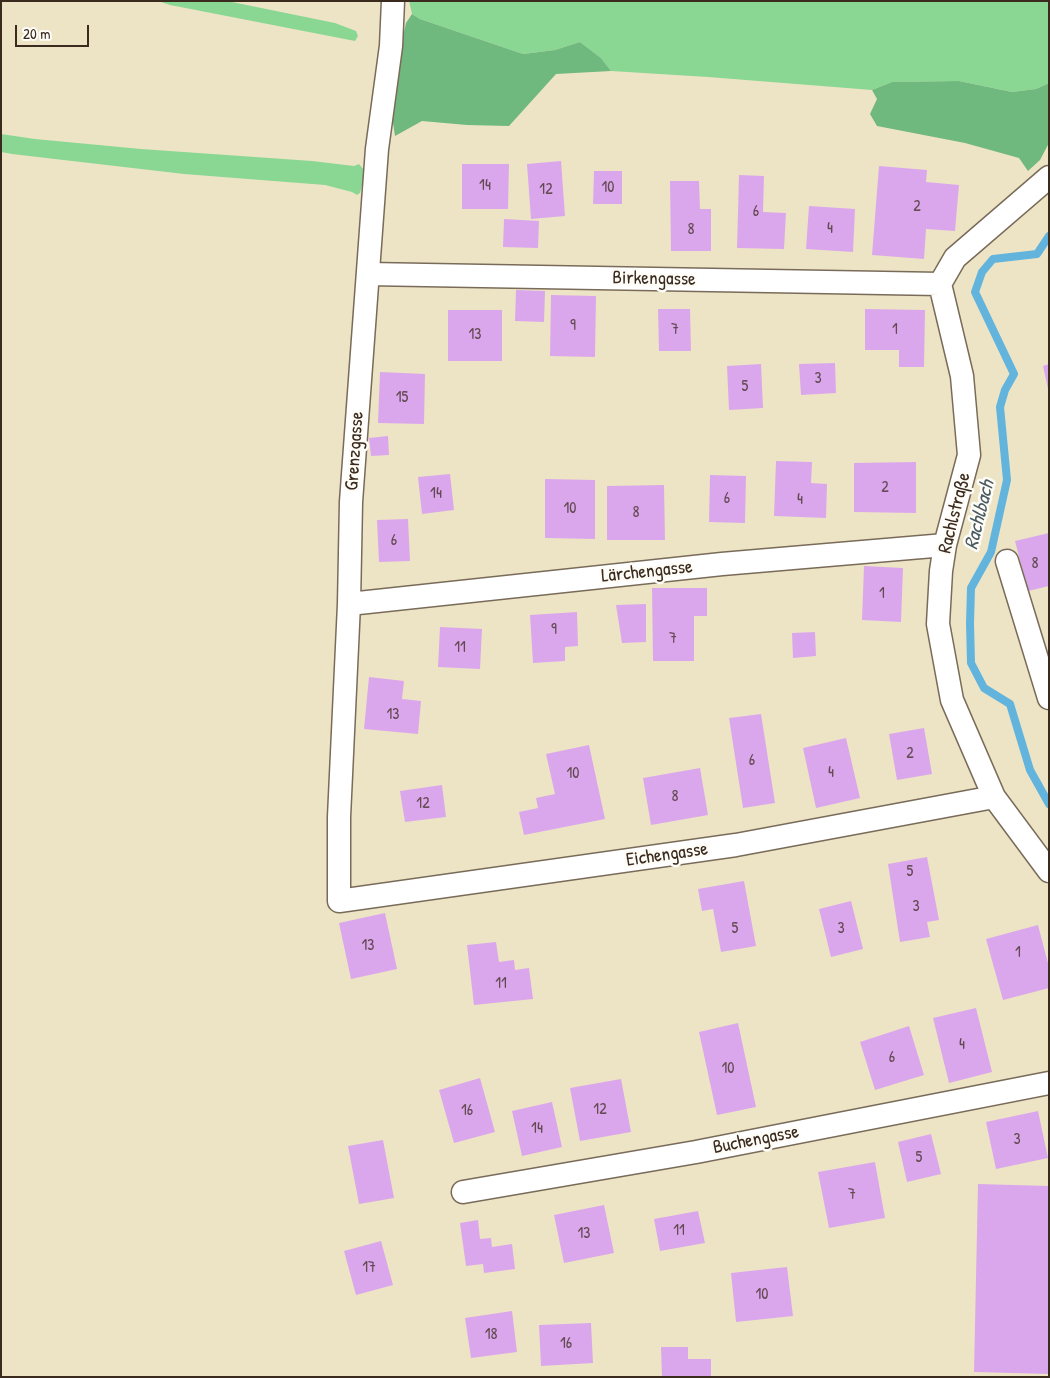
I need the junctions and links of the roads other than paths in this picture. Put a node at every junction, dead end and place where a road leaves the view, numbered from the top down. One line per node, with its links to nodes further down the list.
1 (393, 1): 3 (street, Grenzgasse)
2 (1049, 177): 4 (street)
3 (368, 274): 4 (street, Birkengasse); 7 (street, Grenzgasse)
4 (940, 284): 5 (street, Rachlstraße)
5 (945, 545): 7 (street, Lärchengasse); 9 (street, Rachlstraße)
6 (1007, 561): 8 (street)
7 (349, 604): 11 (street, Grenzgasse)
8 (1049, 698)
9 (994, 797): 10 (street, Rachlstraße); 11 (street, Eichengasse)
10 (1049, 871)
11 (339, 901)
12 (1049, 1083): 13 (street, Buchengasse)
13 (463, 1192)

